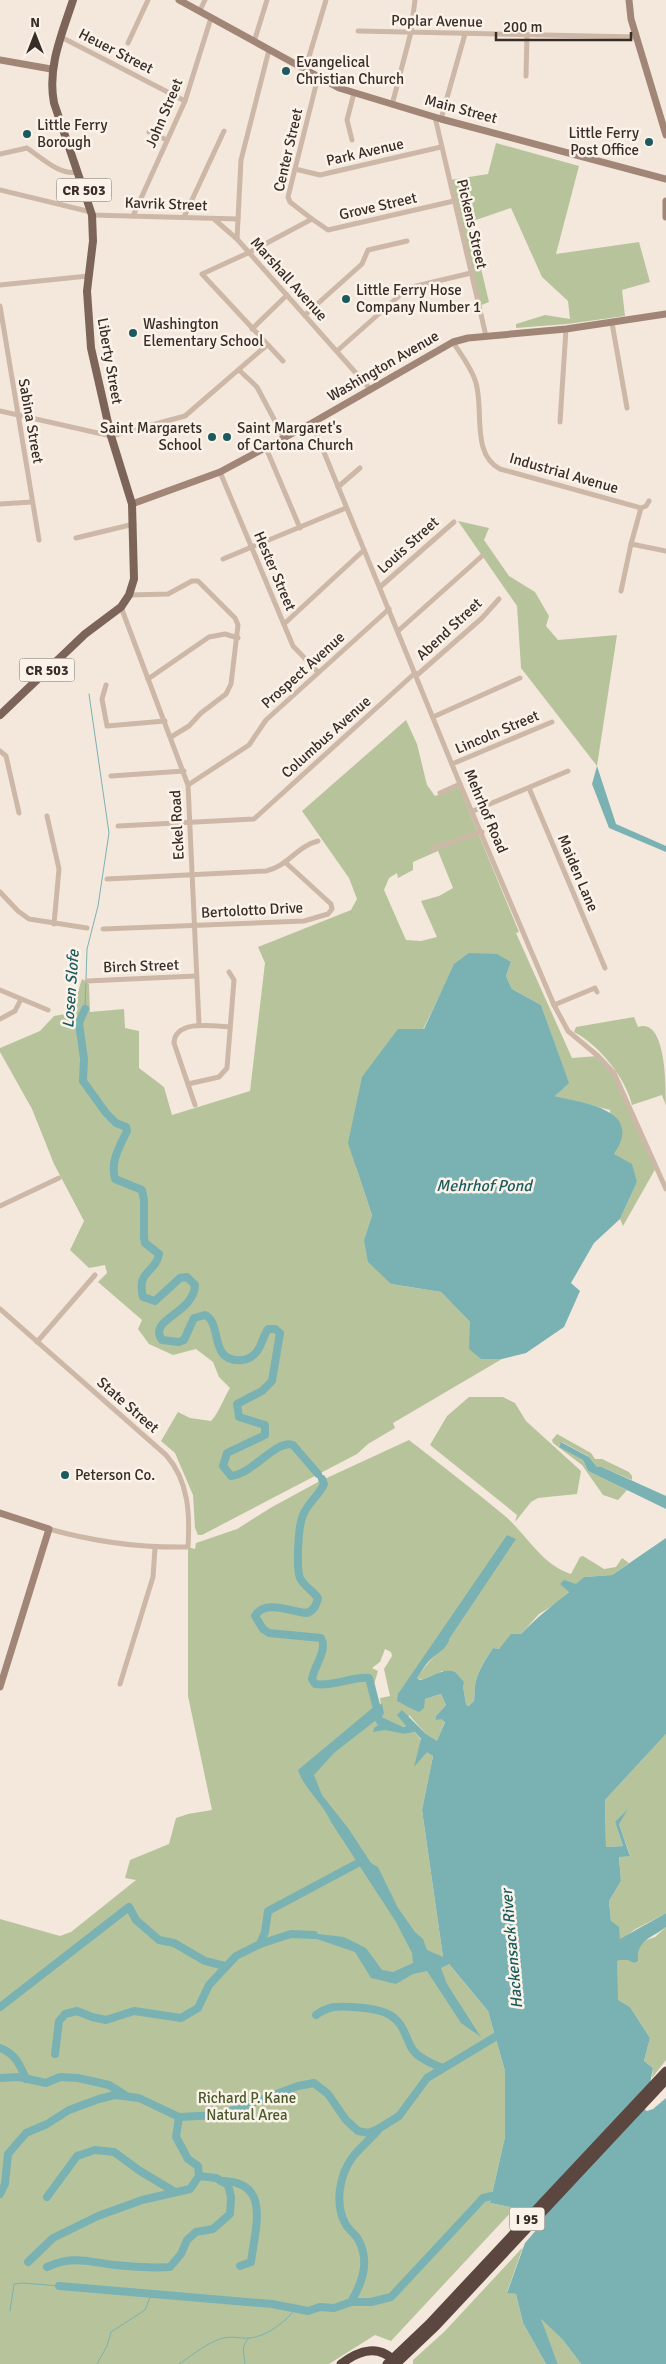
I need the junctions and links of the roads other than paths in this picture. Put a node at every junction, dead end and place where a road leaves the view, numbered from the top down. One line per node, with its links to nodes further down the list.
1 (73, 0): 17 (main road, Liberty Street / CR 503)
2 (148, 0): 19 (street)
3 (179, 0): 10 (street, Main Street)
4 (205, 0): 10 (street)
5 (267, 0): 20 (street)
6 (326, 0): 24 (street)
7 (415, 0): 14 (street)
8 (624, 0): 12 (street)
9 (629, 0): 12 (street)
10 (199, 12): 11 (street, Main Street)
11 (211, 18): 20 (street, Main Street); 28 (street, John Street)
12 (631, 19): 18 (street)
13 (358, 31): 14 (street, Poplar Avenue)
14 (411, 32): 15 (street, Poplar Avenue); 29 (street)
15 (465, 34): 16 (street, Poplar Avenue); 30 (street)
16 (527, 35): 18 (street, Poplar Avenue); 25 (street)
17 (61, 37): 23 (main road, Liberty Street / CR 503); 28 (street, Heuer Street)
18 (636, 37): 33 (street)
19 (128, 42)
20 (254, 42): 21 (street, Main Street)
21 (269, 50): 24 (street, Main Street); 49 (street, Marshall Avenue)
22 (0, 60): 23 (street)
23 (51, 70): 39 (main road, Liberty Street / CR 503)
24 (305, 70): 26 (street, Main Street)
25 (526, 76)
26 (318, 77): 27 (street, Main Street); 38 (street, Center Street)
27 (354, 94): 29 (street, Main Street); 35 (street)
28 (185, 100): 34 (street, John Street)
29 (392, 104): 30 (street, Main Street)
30 (438, 118): 36 (street, Pickens Street); 40 (street, Main Street)
31 (224, 131): 46 (street)
32 (149, 132): 34 (street)
33 (666, 135)
34 (167, 140): 45 (street, John Street)
35 (352, 140)
36 (441, 147): 38 (street, Park Avenue); 42 (street, Pickens Street)
37 (0, 154): 39 (street)
38 (295, 169): 50 (street, Center Street)
39 (78, 172): 44 (main road, Liberty Street / CR 503)
40 (666, 180)
41 (0, 190): 44 (street, Kavrik Street)
42 (454, 201): 50 (street, Grove Street); 54 (street, Pickens Street)
43 (666, 201): 47 (street)
44 (92, 213): 45 (street, Kavrik Street); 55 (main road, Liberty Street / CR 503)
45 (133, 216): 46 (street, Kavrik Street)
46 (184, 217): 48 (street, Kavrik Street)
47 (666, 217)
48 (214, 218): 49 (street, Kavrik Street); 51 (street)
49 (238, 219): 51 (street, Marshall Avenue)
50 (312, 219): 53 (street)
51 (237, 239): 53 (street, Marshall Avenue)
52 (407, 241): 60 (street)
53 (248, 253): 57 (street, Marshall Avenue); 62 (street)
54 (471, 273): 64 (street, Pickens Street); 67 (street)
55 (88, 276): 56 (street); 76 (main road, Liberty Street / CR 503)
56 (0, 285)
57 (287, 295): 60 (street, Marshall Avenue); 62 (street)
58 (0, 306): 73 (street, Sabina Street)
59 (666, 314): 61 (street, Washington Avenue)
60 (305, 315): 67 (street, Marshall Avenue)
61 (612, 323): 63 (street, Washington Avenue); 71 (street)
62 (252, 329): 66 (street)
63 (566, 329): 64 (street, Washington Avenue); 74 (street)
64 (486, 336): 65 (street, Washington Avenue)
65 (453, 342): 70 (street, Washington Avenue); 87 (street, Industrial Avenue)
66 (267, 344): 68 (street); 69 (street)
67 (337, 351): 70 (street, Marshall Avenue)
68 (282, 361)
69 (239, 370): 76 (street); 77 (street)
70 (371, 390): 75 (street, Washington Avenue)
71 (627, 408)
72 (0, 411): 73 (street)
73 (17, 415): 76 (street); 83 (street, Sabina Street)
74 (560, 422)
75 (312, 423): 77 (street, Washington Avenue); 81 (street, Mehrhof Road)
76 (111, 436): 85 (main road, Liberty Street / CR 503)
77 (284, 438): 78 (street, Washington Avenue)
78 (266, 448): 80 (street, Washington Avenue); 90 (street)
79 (360, 468): 81 (street)
80 (220, 472): 85 (street, Washington Avenue); 94 (street, Hester Street)
81 (338, 488): 86 (street, Mehrhof Road)
82 (648, 501): 87 (street)
83 (32, 502): 84 (street); 92 (street, Sabina Street)
84 (0, 504)
85 (132, 504): 89 (main road, Liberty Street / CR 503)
86 (346, 508): 90 (street); 95 (street, Mehrhof Road)
87 (641, 508): 93 (street)
88 (454, 522): 99 (street, Louis Street)
89 (134, 524): 91 (street); 101 (main road, Liberty Street / CR 503)
90 (300, 528): 94 (street)
91 (76, 538)
92 (39, 540)
93 (630, 544): 96 (street); 100 (street)
94 (252, 548): 98 (street); 105 (street, Hester Street)
95 (364, 550): 99 (street, Mehrhof Road); 105 (street)
96 (666, 551)
97 (482, 556): 106 (street)
98 (223, 558)
99 (380, 587): 104 (street, Mehrhof Road)
100 (621, 592)
101 (129, 595): 103 (main road, Liberty Street / CR 503); 107 (street)
102 (498, 599): 109 (street, Abend Street)
103 (121, 607): 111 (street, Eckel Road); 113 (main road, Liberty Street / CR 503)
104 (389, 609): 106 (street, Mehrhof Road); 108 (street, Prospect Avenue)
105 (284, 624): 108 (street, Hester Street)
106 (398, 631): 109 (street, Mehrhof Road)
107 (238, 638): 111 (street); 117 (street)
108 (318, 672): 124 (street, Prospect Avenue)
109 (416, 674): 114 (street, Mehrhof Road); 130 (street, Columbus Avenue)
110 (520, 678): 114 (street)
111 (148, 679): 115 (street, Eckel Road)
112 (106, 685): 115 (street)
113 (0, 715)
114 (433, 717): 119 (street, Mehrhof Road)
115 (165, 721): 117 (street, Eckel Road)
116 (552, 722): 119 (street, Lincoln Street)
117 (171, 737): 121 (street, Eckel Road)
118 (0, 751): 128 (street)
119 (452, 764): 123 (street, Mehrhof Road)
120 (568, 770): 125 (street)
121 (184, 771): 122 (street); 124 (street, Eckel Road)
122 (111, 776)
123 (460, 784): 126 (street); 127 (street, Mehrhof Road)
124 (188, 785): 130 (street, Eckel Road)
125 (529, 788): 127 (street); 143 (street, Maiden Lane)
126 (440, 792)
127 (473, 811): 132 (street, Mehrhof Road)
128 (19, 813)
129 (47, 816): 139 (street)
130 (190, 823): 131 (street); 136 (street, Eckel Road)
131 (118, 826)
132 (482, 832): 134 (street); 150 (street, Mehrhof Road)
133 (318, 841): 135 (street)
134 (432, 849)
135 (286, 862): 136 (street); 140 (street, Bertolotto Drive)
136 (192, 875): 137 (street); 140 (street, Eckel Road)
137 (108, 879)
138 (0, 892): 139 (street)
139 (54, 924): 141 (street)
140 (194, 925): 142 (street, Bertolotto Drive); 145 (street, Eckel Road)
141 (87, 928)
142 (103, 929)
143 (605, 968)
144 (229, 972): 154 (street)
145 (196, 976): 146 (street, Birch Street); 153 (street, Eckel Road)
146 (87, 981)
147 (0, 990): 149 (street)
148 (597, 992): 150 (street)
149 (21, 999): 151 (street); 152 (street)
150 (554, 1006): 158 (street, Mehrhof Road)
151 (48, 1010)
152 (0, 1019)
153 (199, 1024): 154 (street); 155 (street)
154 (230, 1027): 155 (street)
155 (188, 1084): 156 (street)
156 (196, 1105)
157 (59, 1178): 159 (street)
158 (666, 1189)
159 (0, 1206)
160 (95, 1275): 162 (street)
161 (0, 1309): 162 (street, State Street)
162 (37, 1342): 165 (street, State Street)
163 (0, 1513): 164 (street)
164 (49, 1529): 165 (street); 167 (street)
165 (155, 1548): 166 (street)
166 (120, 1684)
167 (0, 1687)
168 (666, 2071): 171 (highway, I 95, bridge)
169 (666, 2080): 172 (highway, I 95, bridge)
170 (341, 2364): 172 (highway)
171 (386, 2364)
172 (396, 2364)

